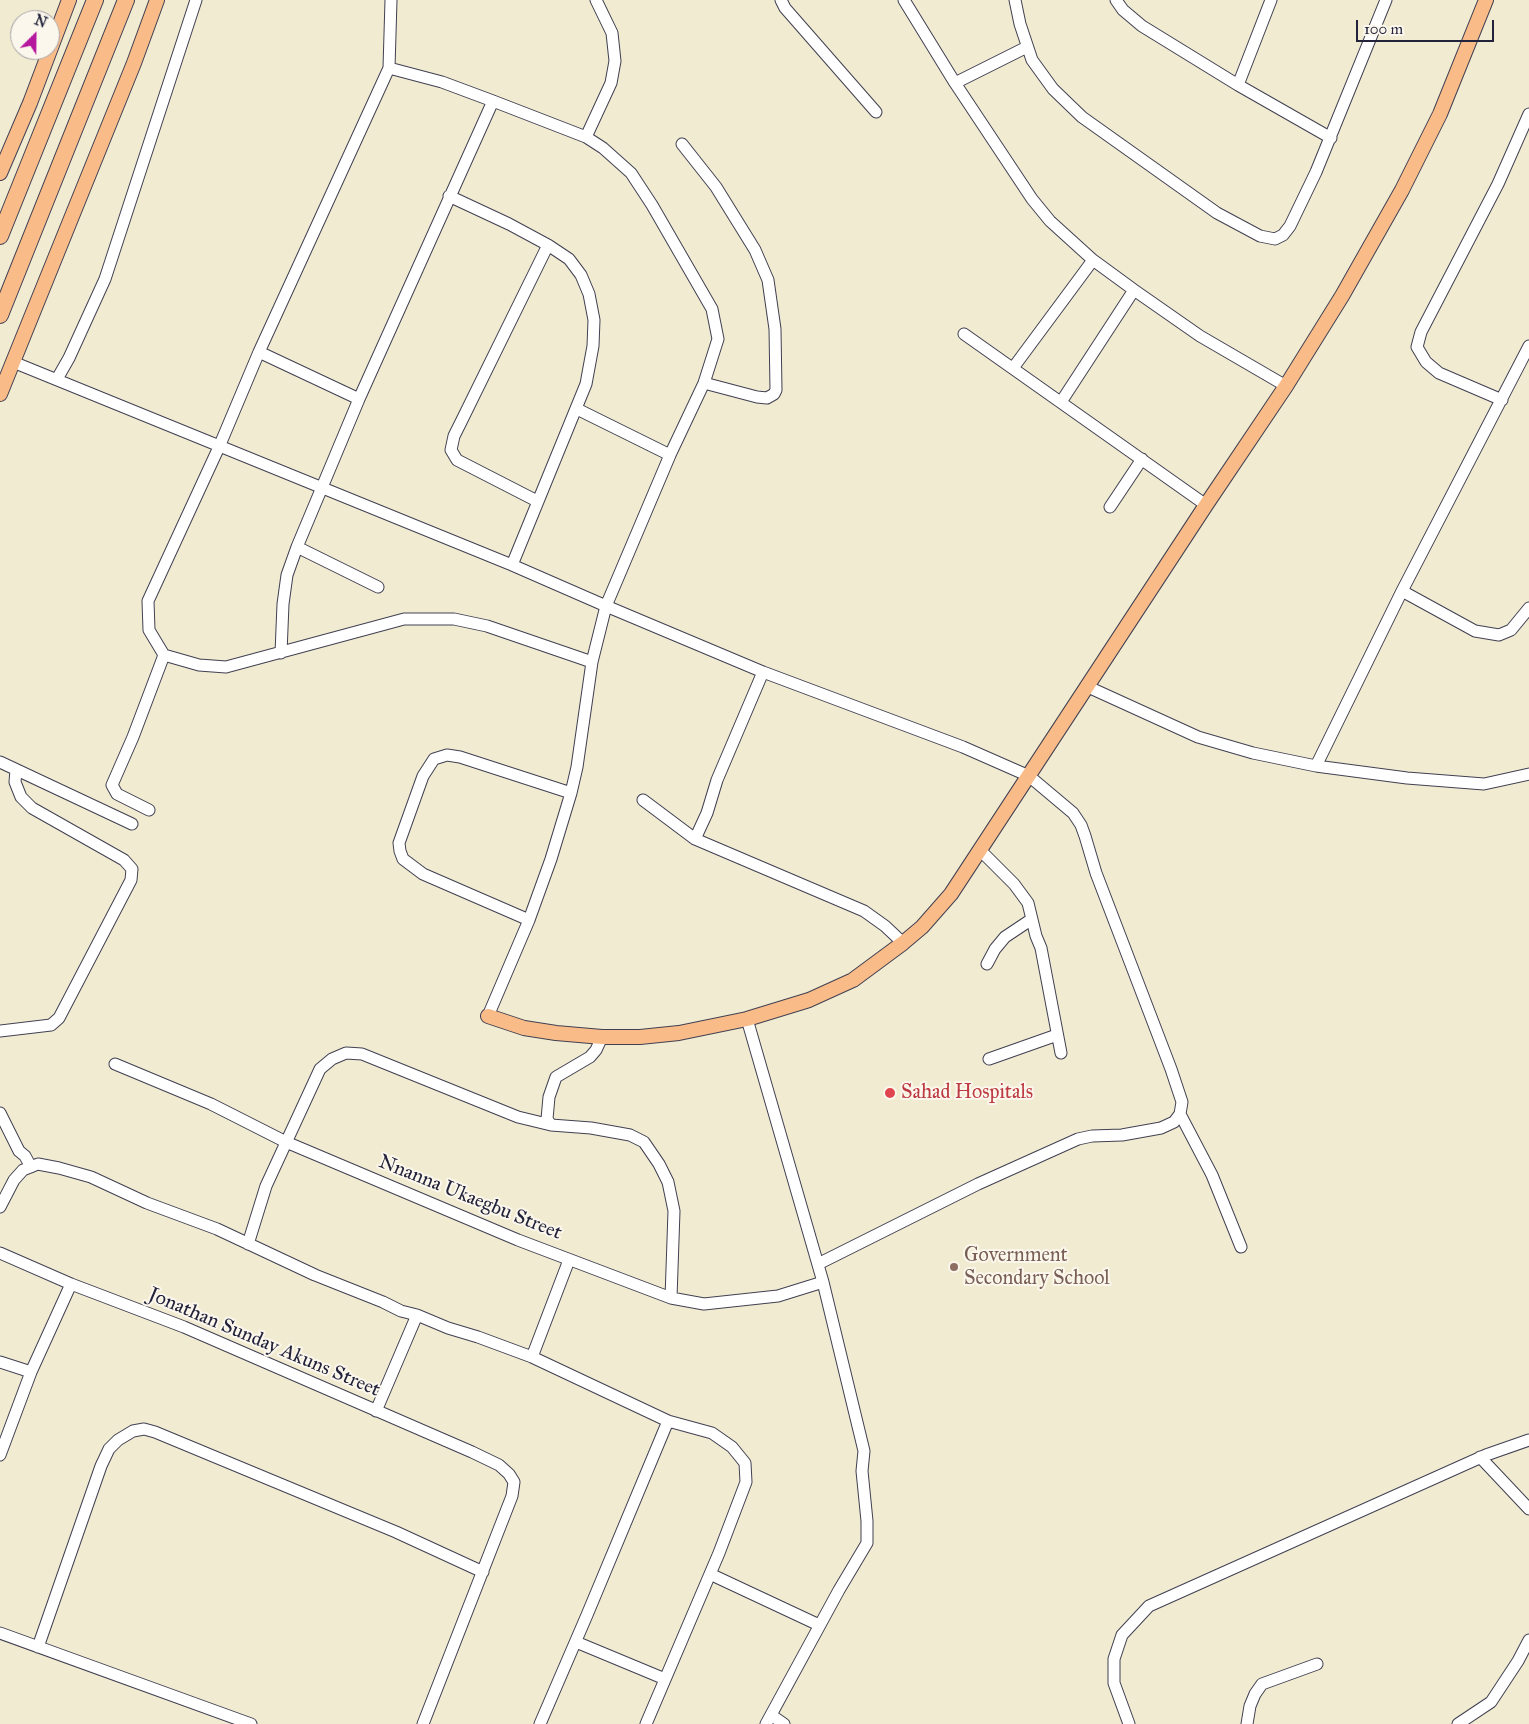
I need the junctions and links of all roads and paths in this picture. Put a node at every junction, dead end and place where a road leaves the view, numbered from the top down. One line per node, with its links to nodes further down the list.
1 (69, 0): 25 (main road)
2 (95, 0): 27 (highway)
3 (126, 0): 31 (highway)
4 (157, 0): 35 (main road)
5 (196, 0): 37 (street)
6 (392, 0): 16 (street)
7 (596, 0): 22 (street)
8 (781, 0): 20 (street)
9 (904, 0): 17 (street)
10 (1014, 0): 15 (street)
11 (1116, 0): 18 (street)
12 (1271, 0): 18 (street)
13 (1386, 0): 23 (street)
14 (1486, 0): 39 (main road)
15 (1027, 46): 17 (street); 23 (street)
16 (389, 68): 19 (street); 34 (street)
17 (955, 83): 29 (street)
18 (1238, 84): 23 (street)
19 (493, 101): 22 (street); 26 (street)
20 (876, 112)
21 (1529, 114): 42 (street)
22 (586, 137): 38 (street)
23 (1331, 138)
24 (682, 144): 38 (street)
25 (0, 173)
26 (449, 196): 28 (street); 41 (street)
27 (0, 236)
28 (548, 245): 44 (street); 49 (street)
29 (1094, 260): 30 (street); 36 (street)
30 (1134, 290): 39 (street); 43 (street)
31 (0, 315)
32 (964, 334): 36 (street)
33 (1529, 346): 42 (street)
34 (259, 352): 41 (street); 45 (street)
35 (13, 362): 37 (street); 40 (main road)
36 (1013, 368): 43 (street)
37 (57, 379): 45 (street)
38 (704, 383): 46 (street)
39 (1286, 386): 50 (main road)
40 (0, 394)
41 (359, 399): 48 (street)
42 (1502, 400): 55 (street)
43 (1061, 402): 47 (street)
44 (577, 409): 46 (street); 49 (street)
45 (220, 447): 48 (street); 59 (street)
46 (670, 454): 56 (street)
47 (1142, 459): 50 (street); 51 (street)
48 (322, 489): 52 (street); 53 (street)
49 (537, 501): 53 (street)
50 (1206, 505): 62 (main road)
51 (1110, 507)
52 (297, 547): 54 (street); 58 (street)
53 (512, 565): 56 (street)
54 (378, 586)
55 (1402, 591): 57 (street); 64 (street)
56 (606, 606): 60 (street); 61 (street)
57 (1529, 608)
58 (281, 653): 59 (street); 60 (street)
59 (164, 655): 70 (street)
60 (592, 662): 68 (street)
61 (763, 672): 67 (street); 72 (street)
62 (1086, 686): 64 (street); 67 (main road)
63 (0, 762): 65 (street)
64 (1316, 766): 66 (street)
65 (16, 770): 71 (street); 80 (street)
66 (1529, 774)
67 (1029, 776): 73 (main road); 87 (street)
68 (571, 792): 74 (street); 74 (street)
69 (643, 800): 72 (street)
70 (148, 810)
71 (132, 824)
72 (695, 839): 76 (street)
73 (980, 850): 75 (street); 76 (main road)
74 (529, 920): 78 (street)
75 (1032, 920): 77 (street); 81 (street)
76 (903, 943): 79 (main road)
77 (987, 964)
78 (488, 1016): 82 (main road)
79 (747, 1019): 82 (main road); 96 (street)
80 (0, 1031)
81 (1057, 1035): 83 (street); 84 (street)
82 (602, 1037): 88 (street)
83 (1061, 1053)
84 (989, 1059)
85 (115, 1064): 89 (street, Nnanna Ukaegbu Street)
86 (0, 1112): 90 (street)
87 (1180, 1114): 93 (street); 96 (street)
88 (551, 1125): 89 (street); 99 (street)
89 (286, 1142): 92 (street); 95 (street, Nnanna Ukaegbu Street)
90 (31, 1167): 91 (street); 92 (street)
91 (0, 1207)
92 (248, 1244): 100 (street)
93 (1241, 1247)
94 (0, 1253): 98 (street, Jonathan Sunday Akuns Street)
95 (569, 1260): 99 (street, Nnanna Ukaegbu Street); 101 (street)
96 (818, 1264): 97 (street)
97 (823, 1282): 99 (street, Nnanna Ukaegbu Street); 112 (street)
98 (71, 1284): 103 (street); 104 (street, Jonathan Sunday Akuns Street)
99 (671, 1298)
100 (417, 1316): 101 (street); 104 (street)
101 (532, 1357): 105 (street)
102 (0, 1362): 103 (street)
103 (31, 1372): 107 (street)
104 (376, 1411): 110 (street, Jonathan Sunday Akuns Street)
105 (668, 1421): 111 (street); 115 (street)
106 (1529, 1440): 108 (street)
107 (0, 1455)
108 (1480, 1457): 109 (street); 125 (street)
109 (1529, 1509)
110 (483, 1572): 116 (street); 121 (street)
111 (710, 1574): 112 (street); 118 (street)
112 (819, 1625): 119 (street)
113 (0, 1633): 116 (street)
114 (1529, 1640): 127 (street)
115 (576, 1642): 118 (street); 122 (street)
116 (38, 1647): 120 (street)
117 (1317, 1664): 126 (street)
118 (665, 1680): 123 (street)
119 (768, 1719): 124 (street)
120 (251, 1724)
121 (423, 1724)
122 (540, 1724)
123 (646, 1724)
124 (784, 1724)
125 (1129, 1724)
126 (1247, 1724)
127 (1458, 1724)

